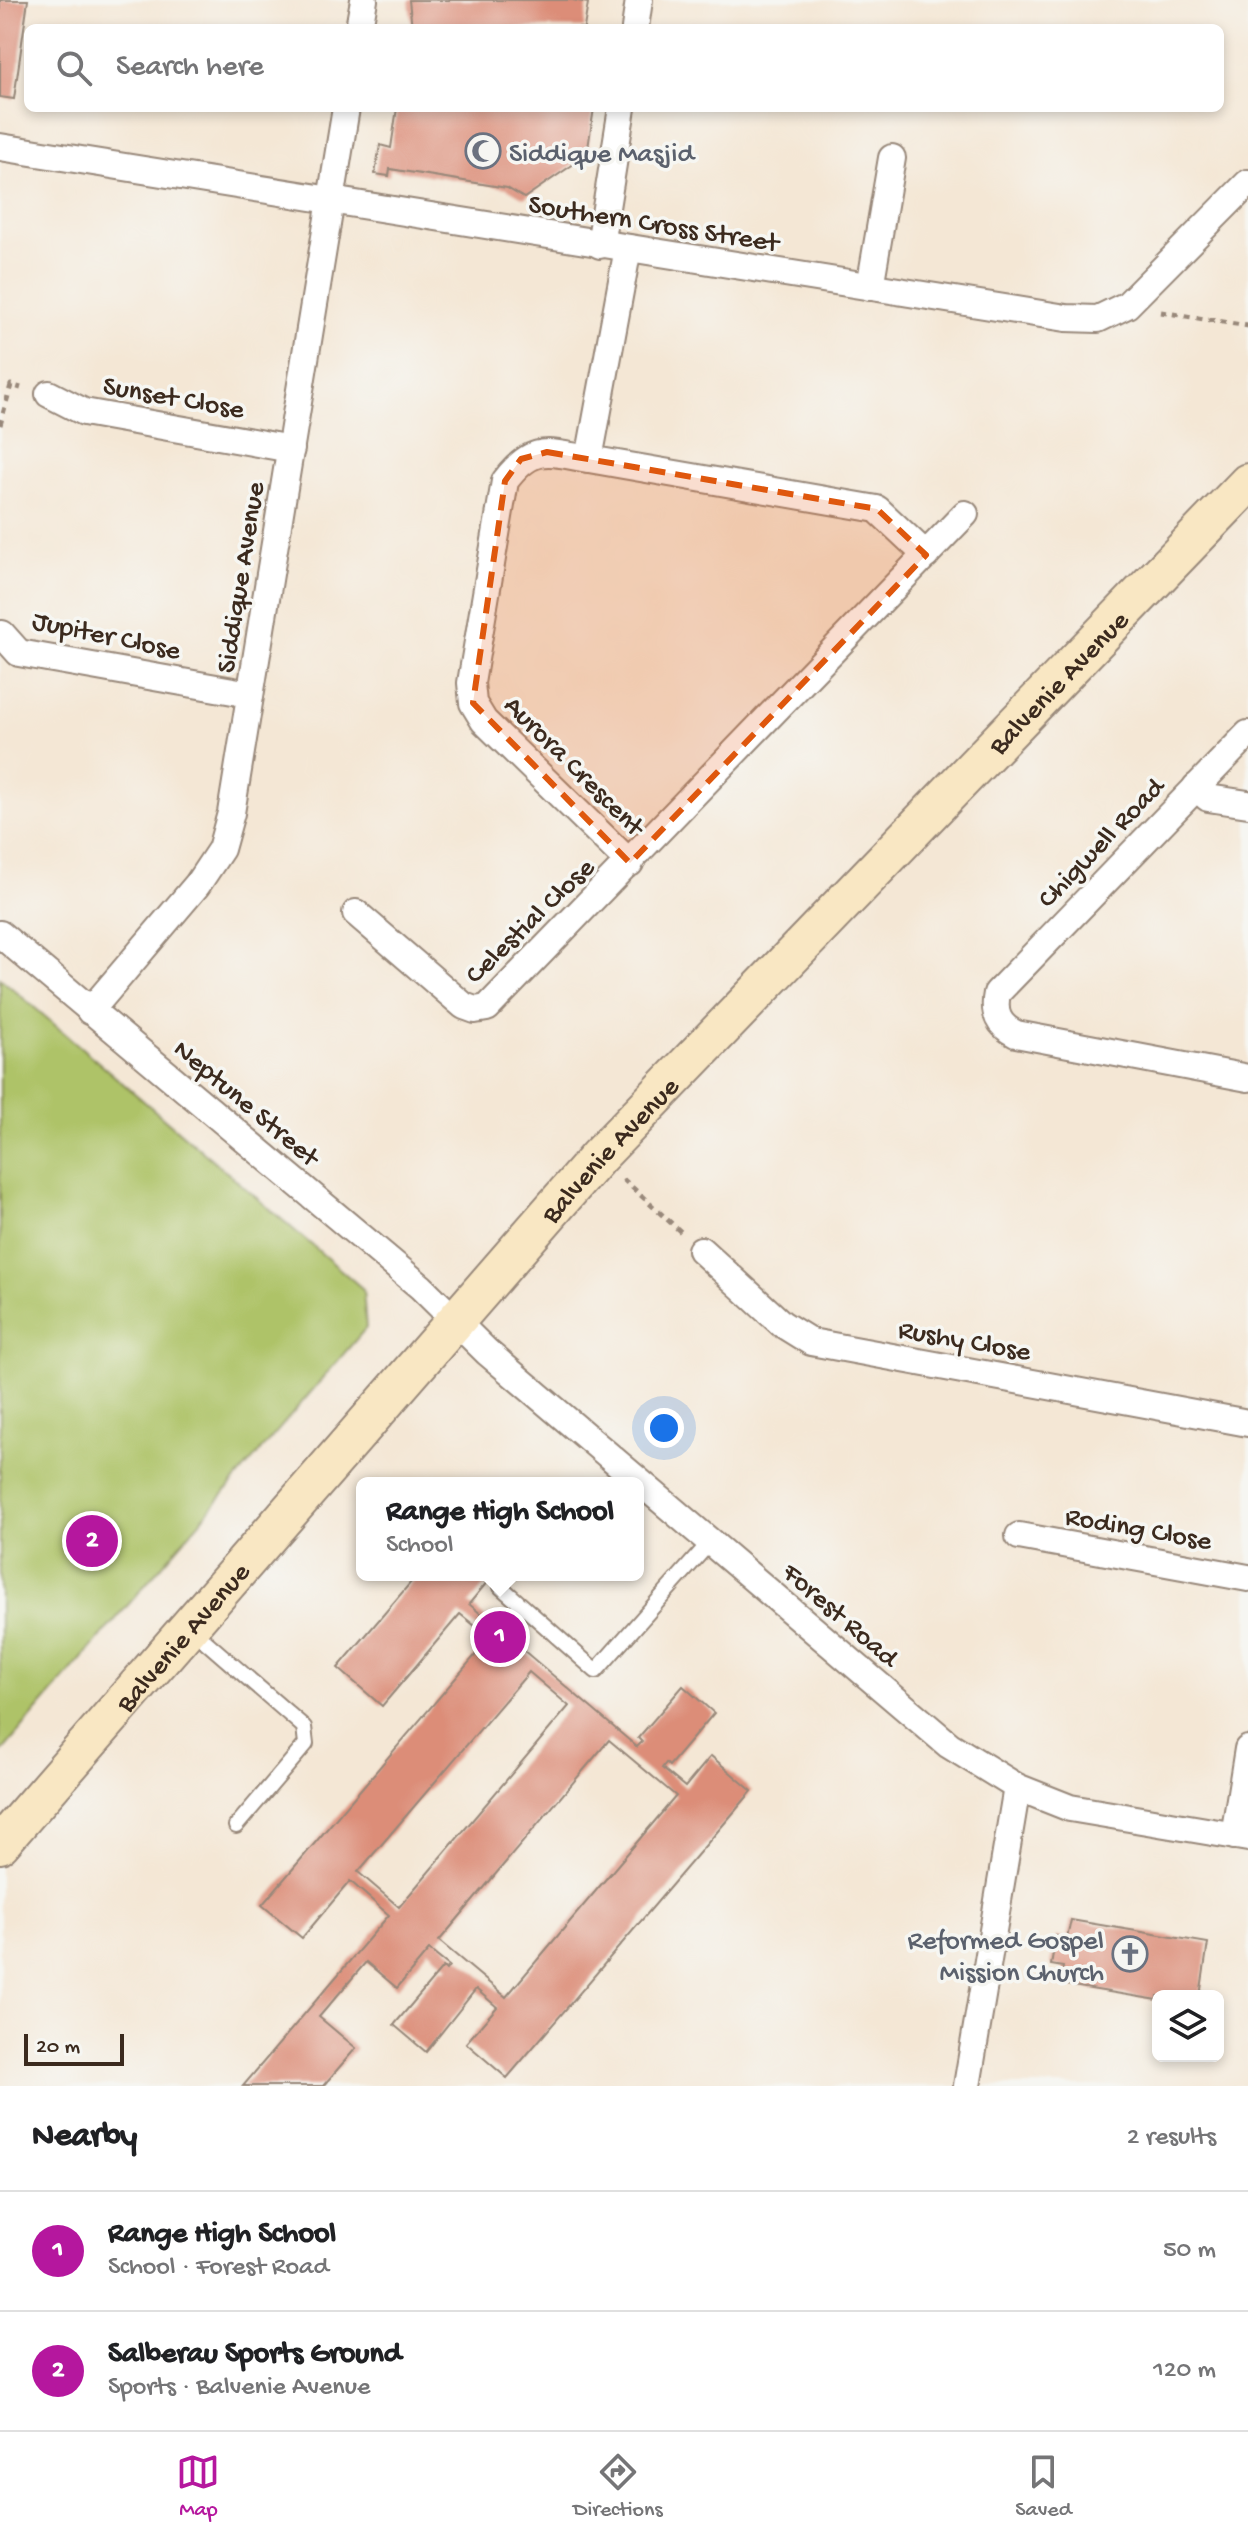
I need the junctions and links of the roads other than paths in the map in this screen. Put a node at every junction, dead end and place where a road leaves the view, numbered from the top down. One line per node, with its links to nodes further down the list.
1 (364, 0): 3 (street)
2 (639, 0): 4 (street)
3 (360, 24)
4 (636, 24)
5 (345, 112): 10 (street, Siddique Avenue)
6 (621, 112): 11 (street)
7 (0, 147): 10 (street, Southern Cross Street)
8 (892, 158): 13 (street)
9 (1248, 183): 13 (street, Southern Cross Street)
10 (330, 201): 11 (street, Southern Cross Street); 15 (street, Siddique Avenue)
11 (600, 245): 12 (street, Southern Cross Street)
12 (628, 248): 13 (street, Southern Cross Street); 16 (street)
13 (870, 287)
14 (49, 394): 15 (street, Sunset Close)
15 (291, 449): 21 (street, Siddique Avenue)
16 (589, 459): 19 (street, Aurora Crescent); 25 (street, Aurora Crescent)
17 (1248, 483): 31 (street, Balvenie Avenue)
18 (965, 514): 19 (street, Aurora Crescent)
19 (926, 555): 25 (street, Aurora Crescent)
20 (2, 634): 21 (street, Jupiter Close)
21 (250, 694): 28 (street, Siddique Avenue)
22 (1248, 734): 23 (street, Chigwell Road)
23 (1196, 787): 24 (street); 29 (street, Chigwell Road)
24 (1248, 804)
25 (630, 863): 26 (street, Celestial Close)
26 (356, 913)
27 (0, 934): 28 (street, Neptune Street)
28 (90, 1011): 31 (street, Neptune Street)
29 (1248, 1078)
30 (701, 1250): 32 (street, Rushy Close)
31 (454, 1319): 33 (street, Forest Road); 39 (street, Balvenie Avenue)
32 (1248, 1423)
33 (635, 1477)
34 (644, 1484): 36 (street, Forest Road)
35 (1019, 1536): 37 (street, Roding Close)
36 (711, 1541): 38 (lane); 41 (street, Forest Road)
37 (1248, 1578)
38 (501, 1587)
39 (188, 1626): 42 (lane); 44 (street, Balvenie Avenue)
40 (1248, 1749): 43 (street)
41 (1017, 1787): 43 (street, Forest Road); 45 (street)
42 (236, 1826)
43 (1241, 1837)
44 (0, 1844)
45 (967, 2086)

